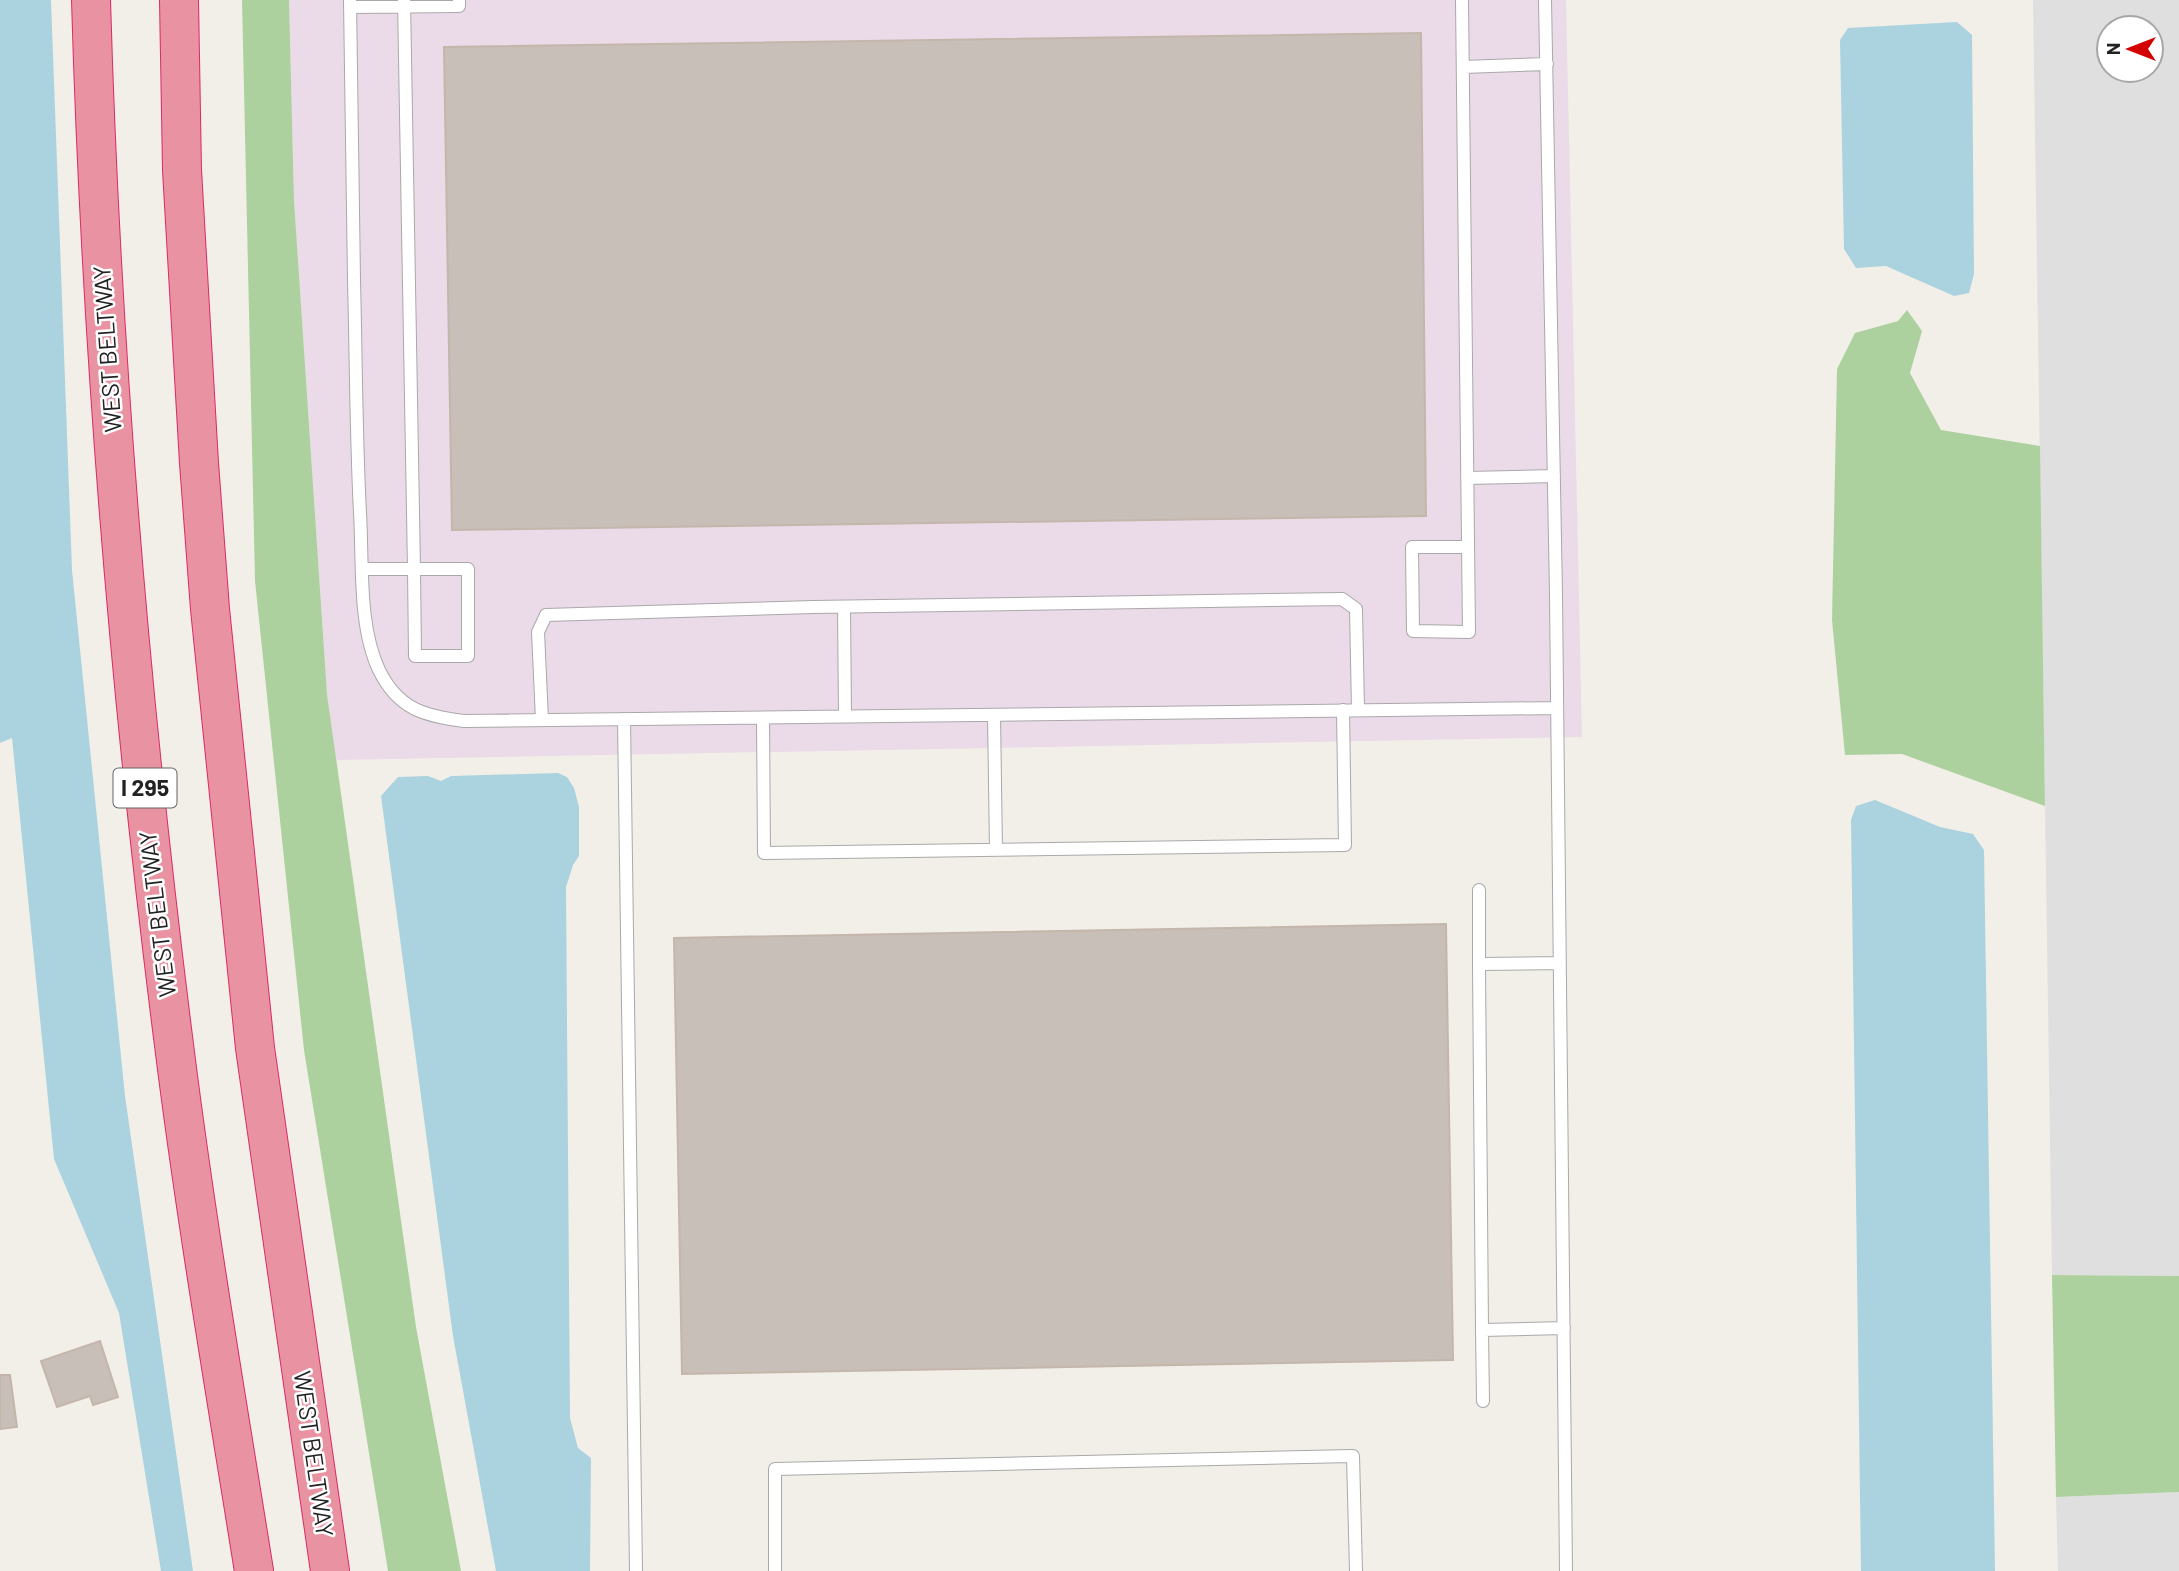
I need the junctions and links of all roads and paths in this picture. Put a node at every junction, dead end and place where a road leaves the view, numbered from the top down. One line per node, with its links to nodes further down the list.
1 (91, 0): 31 (highway, WEST BELTWAY / I 295)
2 (179, 0): 32 (highway, WEST BELTWAY)
3 (458, 0): 6 (lane)
4 (1462, 0): 9 (lane)
5 (1545, 0): 8 (lane)
6 (404, 3): 7 (lane); 14 (lane)
7 (350, 4): 13 (lane)
8 (1546, 64): 9 (lane); 10 (lane)
9 (1463, 67): 11 (lane)
10 (1553, 476): 11 (lane); 16 (lane)
11 (1467, 478): 12 (lane)
12 (1468, 547): 12 (lane)
13 (363, 569): 14 (lane); 23 (lane)
14 (414, 569): 14 (lane)
15 (844, 607): 18 (lane); 20 (lane); 23 (lane)
16 (1556, 708): 18 (lane); 26 (lane)
17 (1343, 710): 18 (lane); 19 (lane); 24 (lane)
18 (1358, 710)
19 (994, 715): 20 (lane); 24 (lane)
20 (845, 716): 21 (lane)
21 (763, 718): 22 (lane); 24 (lane)
22 (624, 719): 23 (lane); 33 (lane)
23 (542, 720)
24 (996, 850)
25 (1479, 890): 27 (lane)
26 (1559, 963): 27 (lane); 28 (lane)
27 (1479, 964): 29 (lane)
28 (1564, 1328): 29 (lane); 36 (lane)
29 (1482, 1330): 30 (lane)
30 (1483, 1401)
31 (254, 1571)
32 (330, 1571)
33 (636, 1571)
34 (775, 1571): 35 (lane)
35 (1356, 1571)
36 (1566, 1571)

